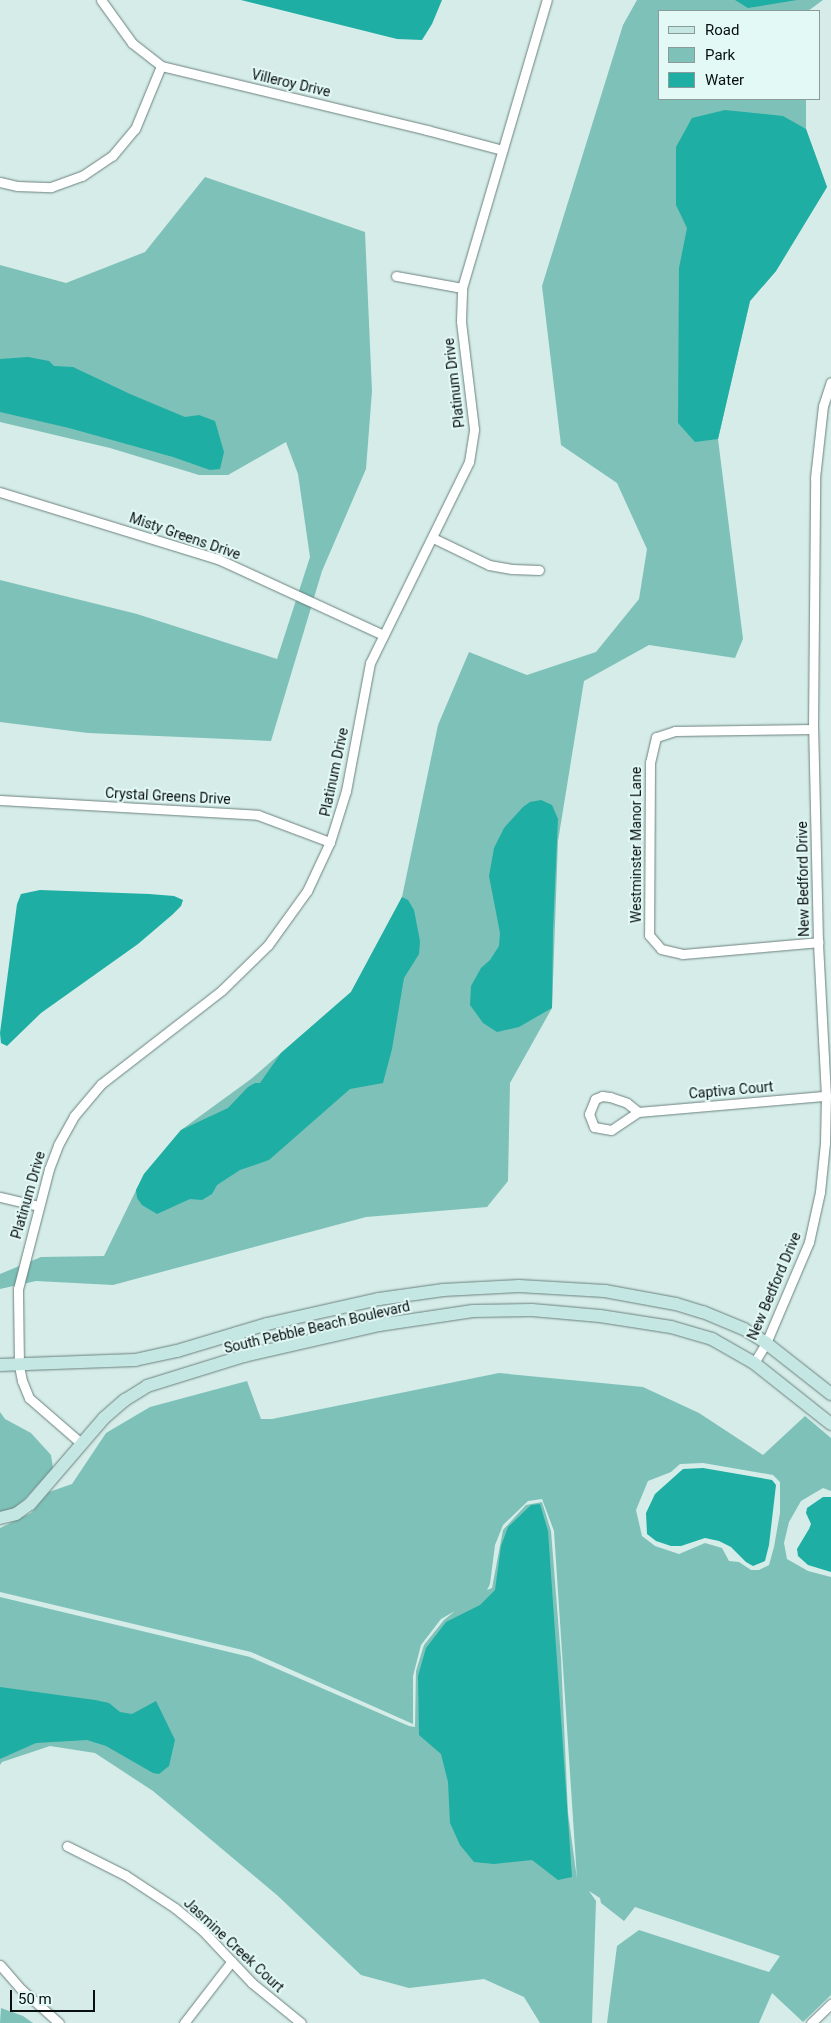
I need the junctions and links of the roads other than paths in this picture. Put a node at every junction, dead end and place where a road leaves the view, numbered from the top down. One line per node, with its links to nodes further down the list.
1 (101, 0): 3 (street, Villeroy Drive)
2 (547, 0): 4 (street, Platinum Drive)
3 (161, 66): 4 (street, Villeroy Drive); 5 (street)
4 (502, 150): 7 (street, Platinum Drive)
5 (0, 182)
6 (396, 276): 7 (street)
7 (462, 288): 10 (street, Platinum Drive)
8 (831, 382): 13 (street, New Bedford Drive)
9 (0, 492): 12 (street, Misty Greens Drive)
10 (433, 538): 11 (street); 12 (street, Platinum Drive)
11 (538, 570)
12 (383, 635): 15 (street, Platinum Drive)
13 (813, 729): 16 (street, New Bedford Drive); 16 (street, Westminster Manor Lane)
14 (0, 800): 15 (street, Crystal Greens Drive)
15 (330, 842): 20 (street, Platinum Drive)
16 (818, 942): 17 (street, New Bedford Drive)
17 (826, 1096): 18 (street, Captiva Court); 22 (street, New Bedford Drive)
18 (638, 1112): 18 (street)
19 (0, 1197): 20 (street)
20 (38, 1206): 26 (street, Platinum Drive)
21 (238, 1333): 22 (street, South Pebble Beach Boulevard); 23 (street); 26 (street, South Pebble Beach Boulevard)
22 (766, 1343): 24 (street, New Bedford Drive); 27 (street, South Pebble Beach Boulevard)
23 (244, 1356): 24 (street, South Pebble Beach Boulevard); 29 (street, South Pebble Beach Boulevard)
24 (754, 1363): 28 (street, South Pebble Beach Boulevard)
25 (0, 1365): 26 (street, South Pebble Beach Boulevard)
26 (19, 1365): 29 (street, Platinum Drive)
27 (831, 1394)
28 (831, 1424)
29 (82, 1444): 30 (street, South Pebble Beach Boulevard)
30 (0, 1520)
31 (67, 1846): 32 (street, Jasmine Creek Court)
32 (232, 1961): 36 (street); 37 (street, Jasmine Creek Court)
33 (0, 1965): 35 (street)
34 (831, 2004): 38 (street)
35 (59, 2023)
36 (184, 2023)
37 (301, 2023)
38 (811, 2023)

